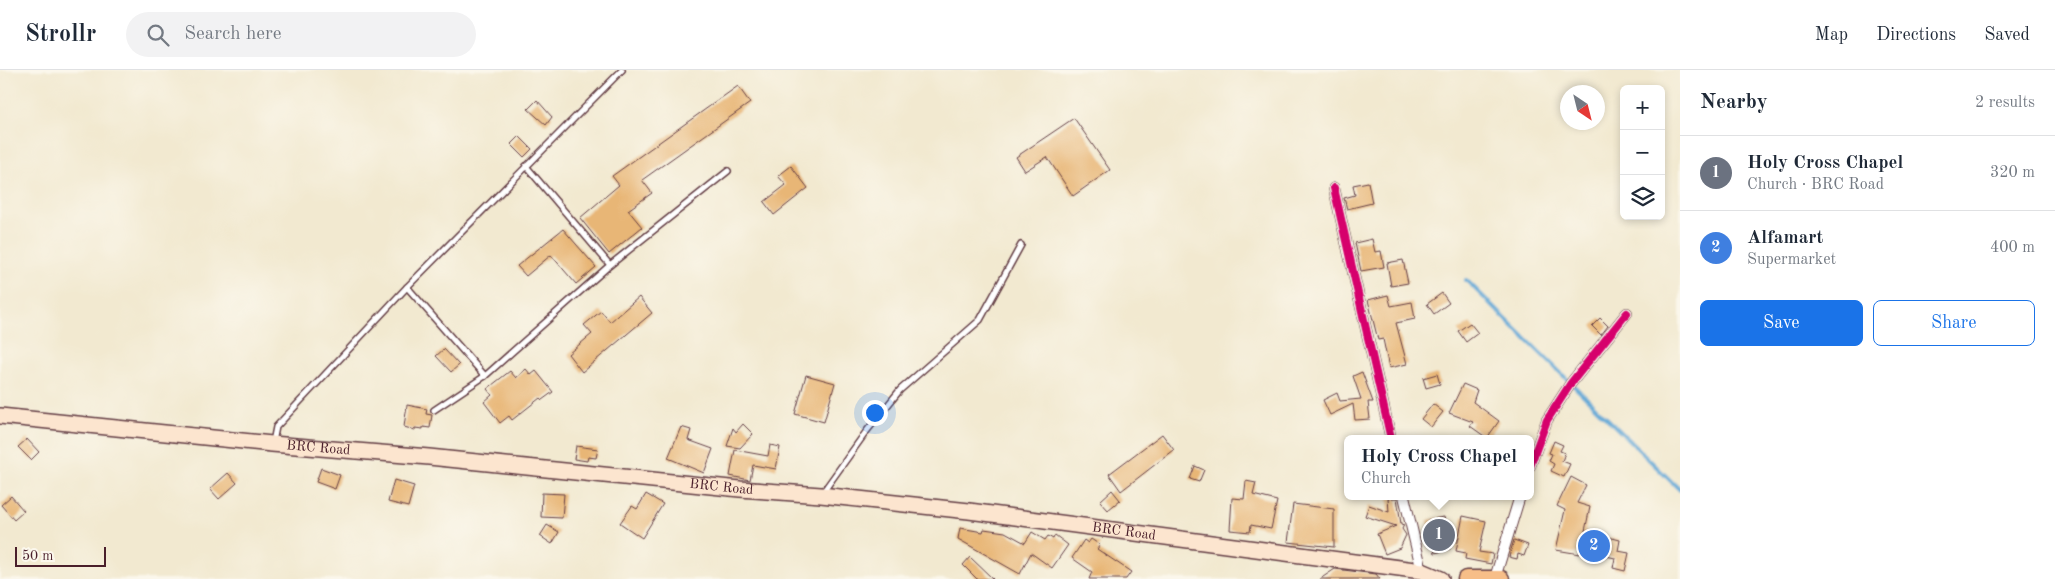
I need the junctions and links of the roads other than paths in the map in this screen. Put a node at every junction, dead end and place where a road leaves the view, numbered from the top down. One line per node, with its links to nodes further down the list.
1 (622, 70): 2 (lane)
2 (526, 166): 6 (lane); 7 (lane)
3 (728, 171): 6 (lane)
4 (1334, 188): 12 (street)
5 (1021, 245): 15 (lane)
6 (610, 265): 9 (lane)
7 (407, 287): 9 (lane); 13 (lane)
8 (1627, 313): 14 (street)
9 (484, 376): 10 (lane)
10 (434, 410)
11 (0, 416): 13 (main road, BRC Road)
12 (1390, 435)
13 (272, 444): 15 (main road, BRC Road)
14 (1534, 455)
15 (821, 495): 18 (main road, BRC Road)
16 (1405, 500): 18 (street)
17 (1519, 500): 19 (street)
18 (1422, 571): 20 (main road, BRC Road)
19 (1495, 578): 21 (main road); 22 (main road)
20 (1441, 579)
21 (1466, 579)
22 (1501, 579)

